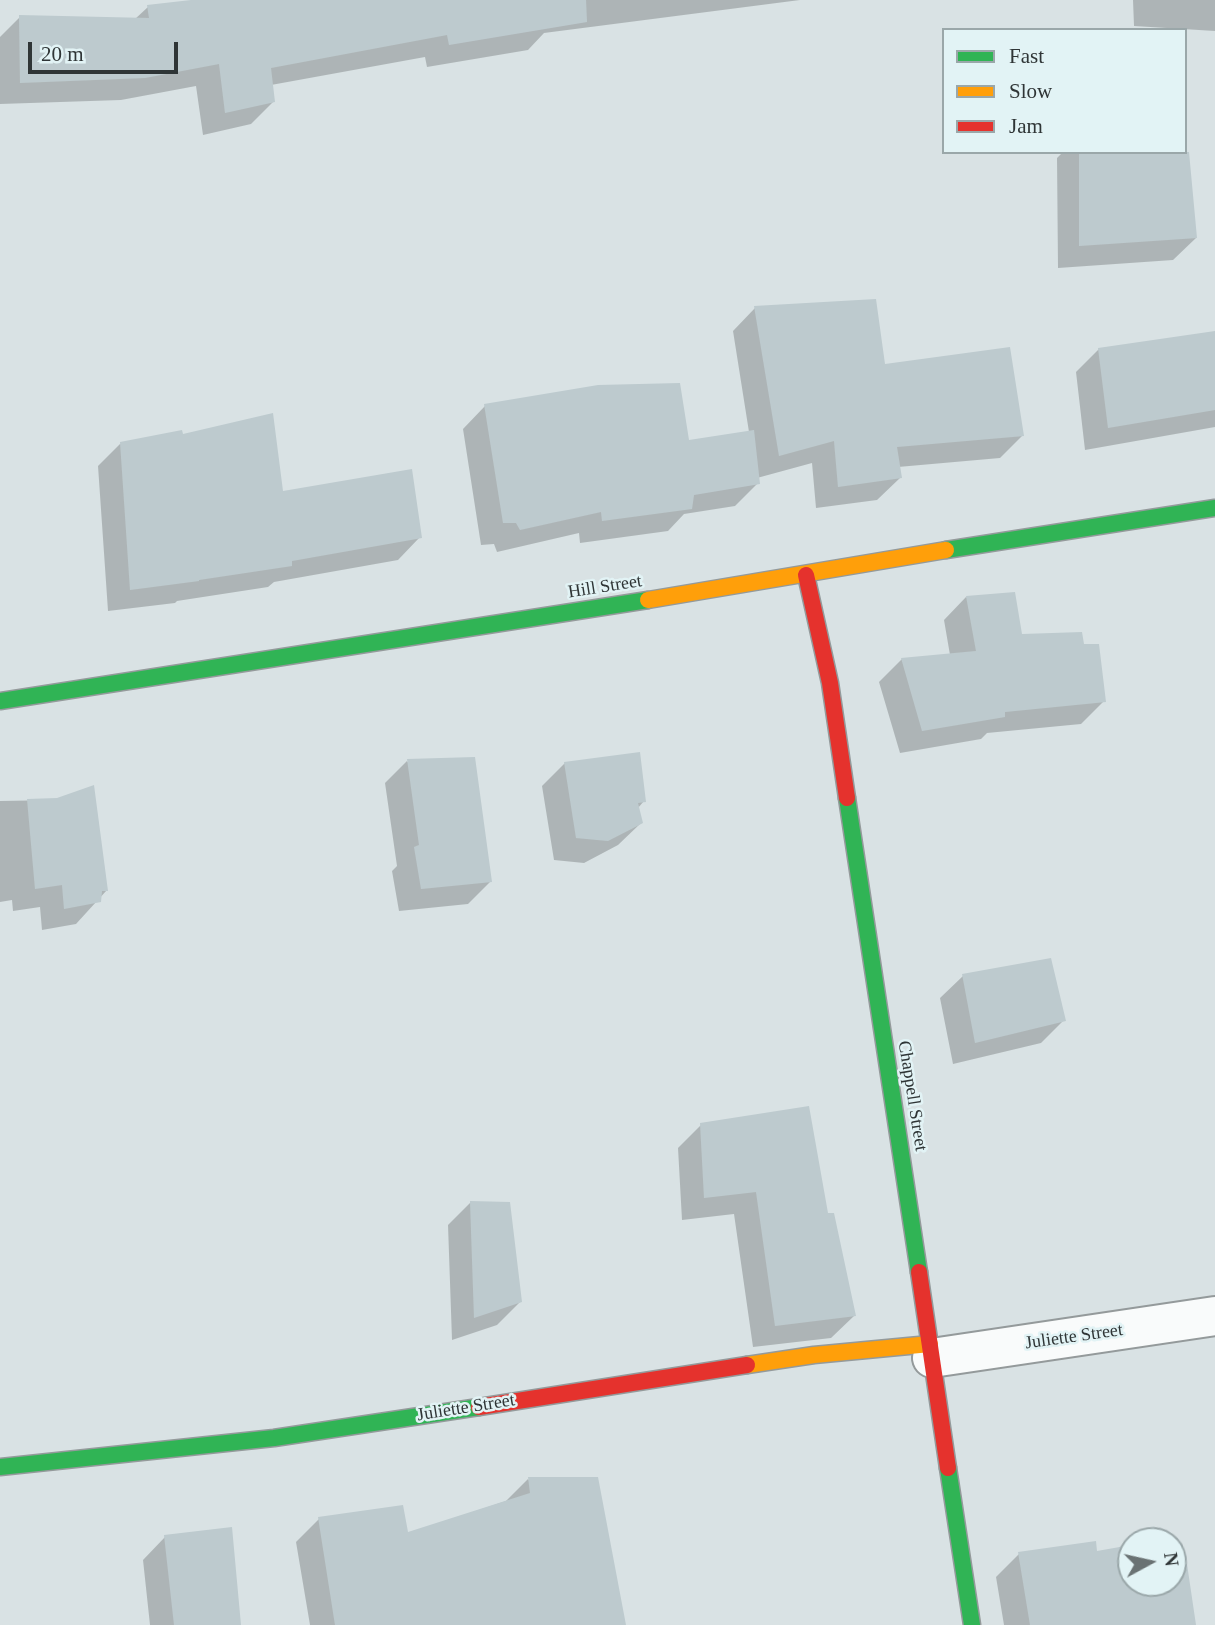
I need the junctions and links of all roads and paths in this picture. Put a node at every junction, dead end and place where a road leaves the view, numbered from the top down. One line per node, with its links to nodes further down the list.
1 (1215, 508): 2 (street, Hill Street)
2 (806, 575): 3 (street, Hill Street); 5 (street, Chappell Street)
3 (0, 701)
4 (1215, 1317): 5 (street, Juliette Street)
5 (931, 1351): 6 (street, Juliette Street); 7 (street, Chappell Street)
6 (0, 1467)
7 (972, 1625)

